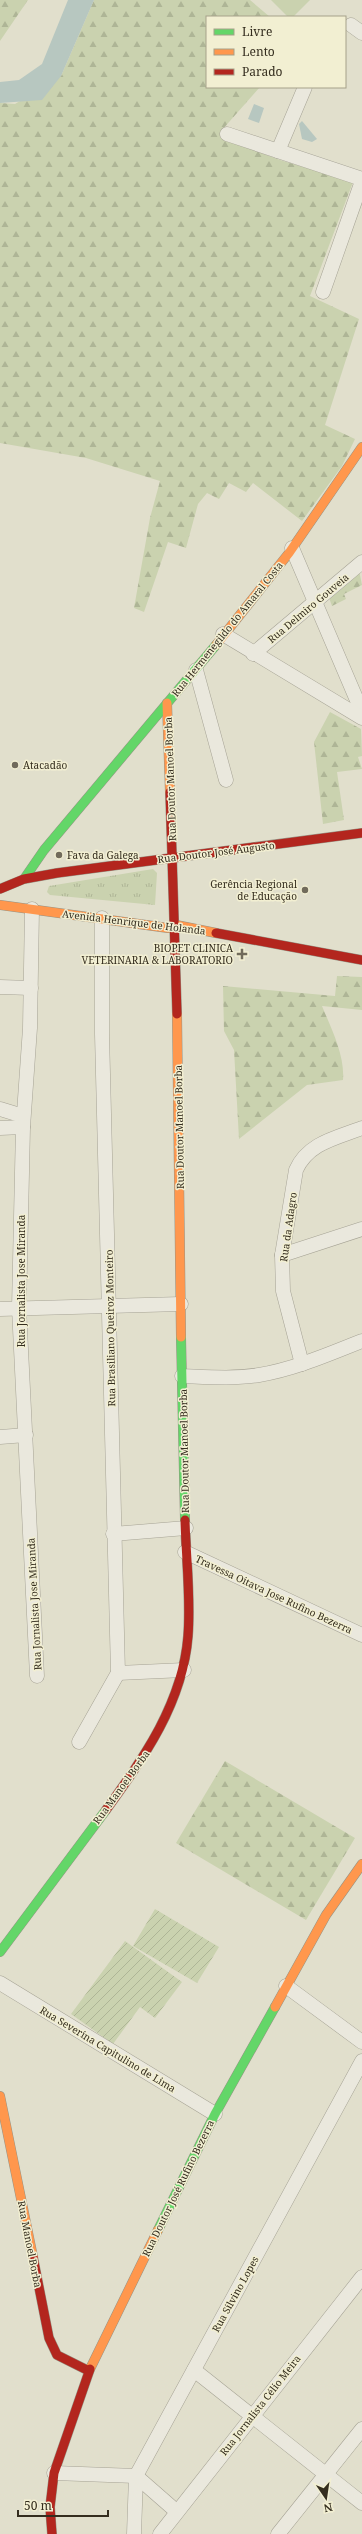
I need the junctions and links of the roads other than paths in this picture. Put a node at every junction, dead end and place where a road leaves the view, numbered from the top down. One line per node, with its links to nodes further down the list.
1 (351, 25): 2 (street)
2 (362, 33)
3 (305, 88): 5 (street)
4 (227, 134): 5 (street)
5 (278, 152): 6 (street)
6 (362, 180): 7 (street)
7 (323, 292)
8 (362, 448): 9 (street, Rua Hermenegildo do Amaral Costa)
9 (292, 548): 11 (street); 12 (street, Rua Hermenegildo do Amaral Costa)
10 (362, 562): 11 (street, Rua Delmiro Gouveia)
11 (315, 602): 13 (street, Rua Delmiro Gouveia); 16 (street)
12 (223, 634): 13 (street); 14 (street, Rua Hermenegildo do Amaral Costa)
13 (253, 654): 17 (street)
14 (196, 670): 15 (street, Rua Hermenegildo do Amaral Costa); 18 (street)
15 (167, 703): 20 (street, Rua Doutor Manoel Borba); 21 (street, Rua Hermenegildo do Amaral Costa)
16 (362, 712)
17 (362, 718)
18 (226, 780)
19 (362, 833): 20 (street, Rua Doutor José Augusto)
20 (174, 857): 21 (street, Rua Doutor José Augusto); 27 (street, Rua Doutor Manoel Borba)
21 (24, 879): 22 (street, Rua Doutor José Augusto)
22 (0, 890)
23 (0, 897): 27 (street)
24 (0, 905): 25 (street, Avenida Henrique de Holanda)
25 (32, 909): 26 (street, Avenida Henrique de Holanda); 30 (street, Rua Jornalista Jose Miranda)
26 (102, 918): 27 (street, Avenida Henrique de Holanda); 38 (street, Rua Brasiliano Queiroz Monteiro)
27 (176, 925): 28 (street, Avenida Henrique de Holanda); 37 (street, Rua Doutor Manoel Borba)
28 (362, 960)
29 (0, 987): 30 (street)
30 (31, 988): 32 (street, Rua Jornalista Jose Miranda)
31 (0, 1109): 32 (street)
32 (23, 1122): 33 (street); 39 (street, Rua Jornalista Jose Miranda)
33 (0, 1128)
34 (362, 1128): 36 (street, Rua da Adagro)
35 (362, 1229): 36 (street)
36 (282, 1255): 42 (street, Rua da Adagro)
37 (182, 1304): 38 (street); 43 (street, Rua Doutor Manoel Borba)
38 (110, 1307): 39 (street); 47 (street, Rua Brasiliano Queiroz Monteiro)
39 (19, 1308): 40 (street); 44 (street, Rua Jornalista Jose Miranda)
40 (0, 1309)
41 (362, 1341): 42 (street)
42 (302, 1364): 43 (street)
43 (182, 1376): 46 (street, Rua Doutor Manoel Borba)
44 (26, 1435): 45 (street); 52 (street, Rua Jornalista Jose Miranda)
45 (0, 1437)
46 (186, 1528): 47 (street); 48 (street, Rua Doutor Manoel Borba)
47 (113, 1534): 51 (street, Rua Brasiliano Queiroz Monteiro)
48 (185, 1552): 49 (street, Travessa Oitava Jose Rufino Bezerra); 50 (street, Rua Manoel Borba)
49 (362, 1636)
50 (184, 1670): 51 (street); 55 (street, Rua Manoel Borba)
51 (118, 1673): 53 (street)
52 (37, 1676)
53 (79, 1742)
54 (362, 1864): 57 (street, Rua Doutor José Rufino Bezerra)
55 (0, 1952)
56 (0, 1983): 61 (street, Rua Severina Capitulino de Lima)
57 (286, 1986): 58 (street); 61 (street, Rua Doutor José Rufino Bezerra)
58 (362, 2042)
59 (362, 2061): 63 (street, Rua Silvino Lopes)
60 (0, 2096): 64 (street, Rua Manoel Borba)
61 (215, 2114): 64 (street, Rua Doutor José Rufino Bezerra)
62 (362, 2277): 65 (street, Rua Jornalista Célio Meira)
63 (194, 2370): 65 (street); 69 (street, Rua Silvino Lopes)
64 (89, 2371): 67 (street, Rua Doutor José Rufino Bezerra)
65 (252, 2416): 68 (street); 71 (street, Rua Jornalista Célio Meira)
66 (362, 2429): 68 (street)
67 (54, 2473): 69 (street); 72 (street, Rua Doutor José Rufino Bezerra)
68 (326, 2473): 70 (street); 75 (street)
69 (136, 2476): 71 (street); 73 (street, Rua Silvino Lopes)
70 (362, 2503)
71 (176, 2511): 74 (street, Rua Jornalista Célio Meira)
72 (52, 2534)
73 (134, 2534)
74 (160, 2534)
75 (278, 2534)

